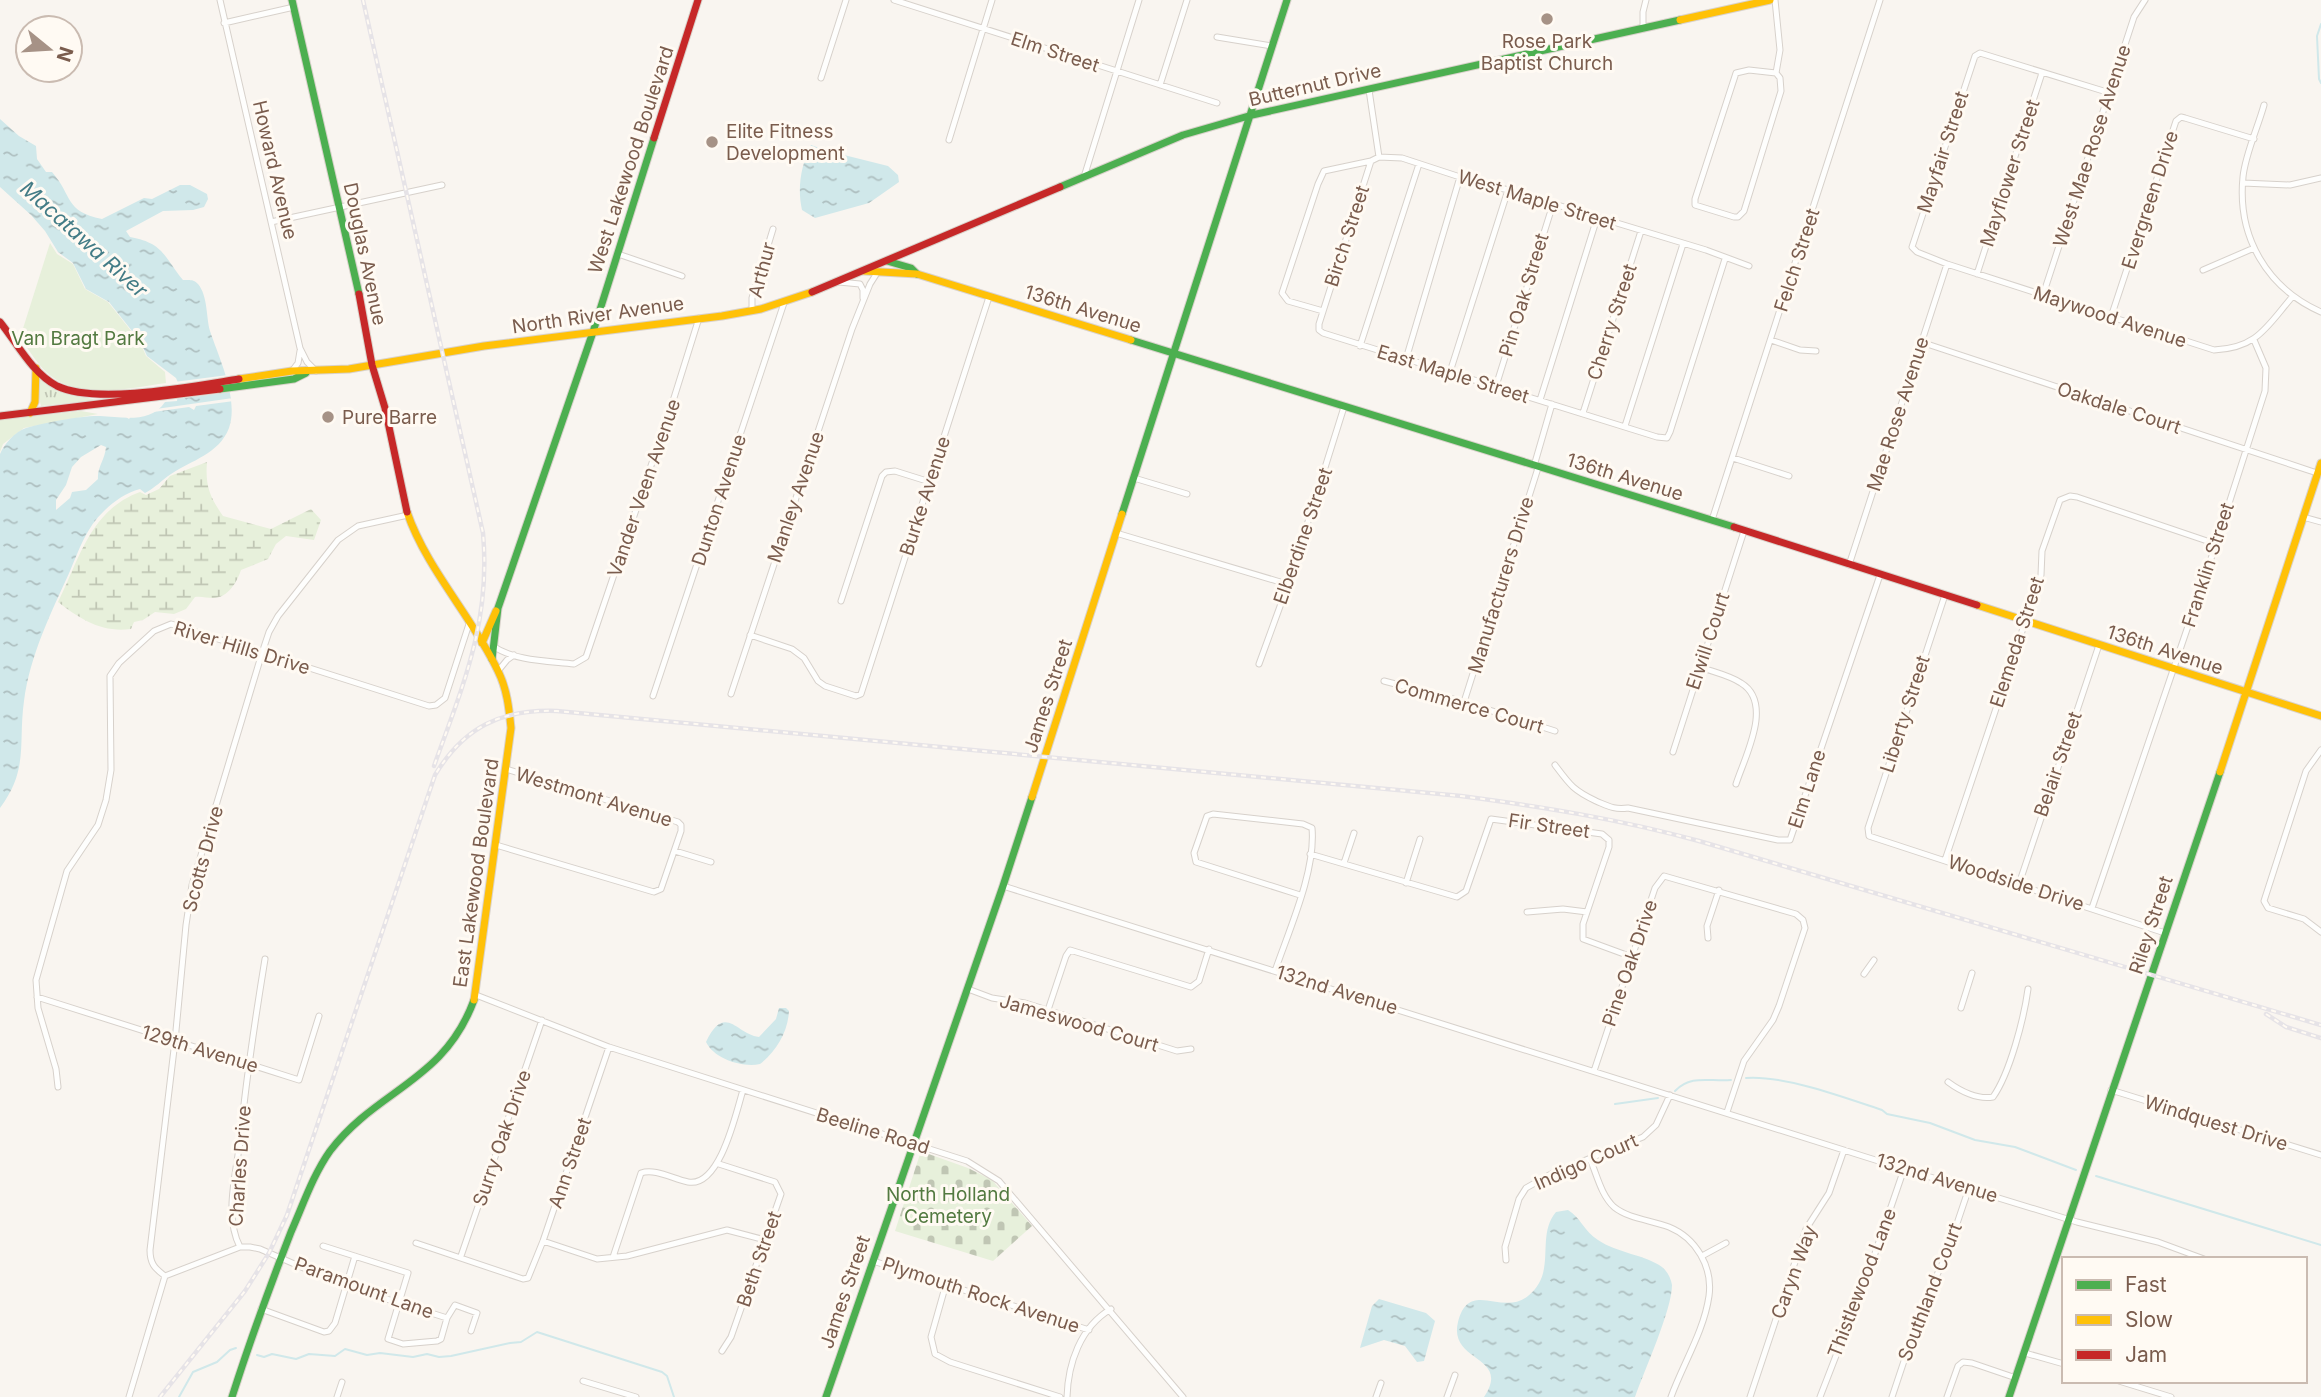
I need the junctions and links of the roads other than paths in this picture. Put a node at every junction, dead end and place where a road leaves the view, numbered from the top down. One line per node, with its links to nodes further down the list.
1 (219, 0): 17 (street, Howard Avenue)
2 (698, 0): 52 (main road, West Lakewood Boulevard)
3 (845, 0): 25 (street)
4 (894, 0): 18 (street, Elm Street)
5 (992, 0): 18 (street)
6 (1139, 0): 22 (street)
7 (1187, 0): 26 (street)
8 (1287, 0): 21 (main road, James Street)
9 (1646, 0): 19 (street)
10 (1732, 0): 16 (street)
11 (1770, 0): 16 (main road, Butternut Drive)
12 (1775, 0): 23 (street)
13 (1880, 0): 76 (street, Felch Street)
14 (2146, 0): 28 (street, West Mae Rose Avenue)
15 (293, 4): 17 (street); 44 (main road, Douglas Avenue)
16 (1729, 10): 19 (main road, Butternut Drive)
17 (225, 23): 46 (street, Howard Avenue)
18 (983, 29): 22 (street, Elm Street); 33 (street)
19 (1643, 29): 27 (main road, Butternut Drive)
20 (1217, 37): 21 (street)
21 (1272, 46): 31 (main road, James Street)
22 (1117, 71): 26 (street, Elm Street); 37 (street)
23 (1776, 73): 23 (street)
24 (2042, 73): 28 (street); 50 (street, Mayfair Street); 61 (street, Mayflower Street)
25 (821, 78)
26 (1160, 85): 29 (street, Elm Street)
27 (1369, 90): 31 (main road, Butternut Drive); 34 (street)
28 (2110, 93): 64 (street, West Mae Rose Avenue)
29 (1217, 103)
30 (2264, 105): 32 (street)
31 (1252, 116): 37 (main road, Butternut Drive); 82 (main road, James Street)
32 (2254, 139): 40 (street); 72 (street, Evergreen Drive)
33 (948, 140)
34 (1379, 157): 35 (street); 36 (street, West Maple Street)
35 (1371, 162): 70 (street, Birch Street); 70 (street)
36 (1419, 164): 38 (street, West Maple Street); 79 (street)
37 (1084, 177): 54 (main road, Butternut Drive)
38 (1460, 177): 42 (street, West Maple Street); 83 (street)
39 (2321, 178): 40 (street)
40 (2243, 183): 51 (street)
41 (442, 185): 44 (street)
42 (1508, 190): 43 (street, West Maple Street); 89 (street)
43 (1553, 204): 45 (street, West Maple Street); 90 (street, Pin Oak Street)
44 (339, 206): 46 (street); 84 (main road, Douglas Avenue)
45 (1597, 218): 48 (street, West Maple Street); 92 (street)
46 (271, 222): 80 (street, Howard Avenue)
47 (773, 229): 69 (street, Arthur)
48 (1642, 231): 49 (street, West Maple Street); 96 (street, Cherry Street)
49 (1683, 244): 53 (street, West Maple Street); 98 (street)
50 (1912, 247): 55 (street, Maywood Avenue)
51 (2255, 248): 57 (street); 65 (street)
52 (618, 254): 62 (street); 75 (main road, West Lakewood Boulevard)
53 (1725, 258): 56 (street, West Maple Street); 98 (street, East Maple Street)
54 (887, 260): 58 (main road, North River Avenue); 60 (main road, 136th Avenue)
55 (1947, 264): 61 (street, Maywood Avenue); 78 (street, Mae Rose Avenue)
56 (1749, 266)
57 (2203, 270)
58 (863, 271): 59 (main road, 136th Avenue); 63 (main road, North River Avenue)
59 (877, 273): 60 (main road, 136th Avenue); 67 (street, Manley Avenue)
60 (917, 274): 66 (main road, 136th Avenue)
61 (1977, 274): 64 (street, Maywood Avenue)
62 (682, 276)
63 (837, 282): 67 (street); 68 (main road, North River Avenue)
64 (2043, 295): 72 (street, Maywood Avenue)
65 (2293, 296): 71 (street); 77 (street)
66 (989, 297): 82 (main road, 136th Avenue); 106 (street, Burke Avenue)
67 (863, 301): 123 (street, Manley Avenue)
68 (784, 303): 69 (main road, North River Avenue); 137 (street, Dunton Avenue)
69 (752, 311): 73 (main road, North River Avenue)
70 (1323, 311): 79 (street, East Maple Street)
71 (2321, 312)
72 (2111, 317): 77 (street, Maywood Avenue)
73 (699, 318): 75 (main road, North River Avenue); 128 (street, Vander Veen Avenue)
74 (0, 322): 85 (main road)
75 (593, 332): 84 (main road, North River Avenue); 120 (main road, West Lakewood Boulevard)
76 (1771, 340): 81 (street); 100 (street, Felch Street)
77 (2253, 340): 99 (street, Franklin Street)
78 (1921, 342): 99 (street, Oakdale Court); 115 (street, Mae Rose Avenue)
79 (1360, 345): 83 (street, East Maple Street)
80 (300, 348): 86 (street); 87 (street, Howard Avenue)
81 (1816, 351)
82 (1173, 354): 94 (main road, 136th Avenue); 105 (main road, James Street)
83 (1406, 359): 89 (street, East Maple Street)
84 (372, 365): 87 (main road, North River Avenue); 108 (main road, Douglas Avenue)
85 (36, 368): 91 (main road); 95 (main road)
86 (292, 371): 88 (main road, North River Avenue); 91 (main road, North River Avenue)
87 (316, 371): 88 (main road, North River Avenue)
88 (306, 372): 91 (main road, North River Avenue)
89 (1450, 372): 90 (street, East Maple Street)
90 (1496, 386): 92 (street, East Maple Street)
91 (123, 397): 95 (main road)
92 (1540, 400): 93 (street, East Maple Street)
93 (1552, 404): 96 (street, East Maple Street); 102 (street, Manufacturers Drive)
94 (1345, 407): 102 (main road, 136th Avenue); 117 (street, Elberdine Street)
95 (30, 413): 97 (main road)
96 (1583, 413): 98 (street, East Maple Street)
97 (0, 416)
98 (1625, 426)
99 (2246, 450): 103 (street, Oakdale Court); 114 (street, Franklin Street)
100 (1733, 458): 104 (street); 110 (street, Felch Street)
101 (2321, 463): 103 (main road, Riley Street)
102 (1536, 467): 110 (main road, 136th Avenue); 138 (street, Manufacturers Drive)
103 (2317, 473): 109 (main road, Riley Street)
104 (1789, 476)
105 (1134, 478): 107 (street); 113 (main road, James Street)
106 (930, 482): 119 (street); 123 (street, Burke Avenue)
107 (1187, 494)
108 (408, 515): 122 (main road); 127 (street, Scotts Drive)
109 (2303, 517): 111 (street); 135 (main road, Riley Street)
110 (1712, 520): 112 (main road, 136th Avenue)
111 (2321, 522)
112 (1744, 531): 115 (main road, 136th Avenue); 131 (street, Elwill Court)
113 (1116, 533): 117 (street); 157 (main road, James Street)
114 (2216, 544): 121 (street, Elemeda Street); 132 (street, Franklin Street)
115 (1849, 565): 116 (main road, 136th Avenue)
116 (1880, 575): 118 (main road, 136th Avenue); 143 (street, Elm Lane)
117 (1287, 584): 130 (street, Elberdine Street)
118 (1945, 596): 121 (main road, 136th Avenue); 147 (street, Liberty Street)
119 (841, 601)
120 (498, 608): 124 (main road, West Lakewood Boulevard); 126 (main road, West Lakewood Boulevard)
121 (2024, 622): 125 (main road, 136th Avenue); 152 (street, Elemeda Street)
122 (470, 623): 124 (main road); 127 (street, River Hills Drive)
123 (750, 635): 136 (street, Manley Avenue)
124 (482, 643): 129 (main road)
125 (2099, 645): 132 (main road, 136th Avenue); 156 (street, Belair Street)
126 (493, 646): 128 (street); 129 (main road, West Lakewood Boulevard)
127 (262, 653): 176 (street, River Hills Drive); 181 (street, Scotts Drive)
128 (514, 655): 133 (street)
129 (491, 657): 133 (main road, East Lakewood Boulevard)
130 (1259, 664)
131 (1700, 667): 142 (street, Elwill Court); 145 (street)
132 (2173, 669): 135 (main road, 136th Avenue); 160 (street, Franklin Street)
133 (498, 671): 144 (main road, East Lakewood Boulevard)
134 (1384, 681): 138 (street, Commerce Court)
135 (2247, 692): 139 (main road, 136th Avenue); 164 (main road, Riley Street)
136 (731, 694)
137 (653, 696)
138 (1464, 702): 140 (street, Commerce Court)
139 (2321, 716)
140 (1555, 731)
141 (2321, 750): 163 (street)
142 (1673, 751)
143 (1555, 765)
144 (506, 769): 149 (main road, East Lakewood Boulevard); 150 (street, Westmont Avenue)
145 (1736, 783)
146 (1354, 833): 154 (street)
147 (1868, 834): 152 (street, Woodside Drive)
148 (1420, 839): 155 (street)
149 (496, 845): 150 (street); 175 (main road, East Lakewood Boulevard)
150 (675, 851): 153 (street, Westmont Avenue)
151 (1310, 854): 154 (street); 159 (street); 159 (street)
152 (1945, 860): 156 (street, Woodside Drive)
153 (711, 862)
154 (1345, 863): 155 (street)
155 (1406, 883): 162 (street, Fir Street)
156 (2019, 884): 160 (street, Woodside Drive)
157 (1003, 886): 166 (street, 132nd Avenue); 173 (main road, James Street)
158 (1718, 890): 165 (street); 167 (street, Pine Oak Drive); 191 (street)
159 (1300, 895): 170 (street)
160 (2092, 908): 164 (street, Woodside Drive)
161 (1527, 912): 162 (street)
162 (1587, 912): 167 (street)
163 (2321, 932)
164 (2165, 933): 189 (main road, Riley Street)
165 (1708, 938)
166 (1209, 950): 170 (street, 132nd Avenue); 178 (street)
167 (1632, 957): 185 (street, Pine Oak Drive)
168 (265, 959): 184 (street, Charles Drive)
169 (1874, 960): 172 (street)
170 (1275, 971): 185 (street, 132nd Avenue)
171 (1972, 973): 177 (street)
172 (1864, 974)
173 (968, 989): 178 (street, Jameswood Court); 192 (main road, James Street)
174 (2028, 989): 186 (street)
175 (476, 995): 180 (street, Beeline Road); 211 (main road, East Lakewood Boulevard)
176 (37, 998): 181 (street, 129th Avenue); 187 (street, River Hills Drive)
177 (1961, 1008)
178 (1048, 1010): 183 (street, Jameswood Court)
179 (319, 1016): 184 (street, 129th Avenue)
180 (542, 1020): 182 (street, Beeline Road); 207 (street, Surry Oak Drive)
181 (175, 1041): 184 (street, 129th Avenue); 214 (street, Scotts Drive)
182 (609, 1047): 188 (street, Beeline Road); 201 (street, Ann Street)
183 (1191, 1049)
184 (248, 1064): 205 (street, Charles Drive)
185 (1594, 1071): 190 (street, 132nd Avenue)
186 (1948, 1082)
187 (58, 1087)
188 (743, 1090): 192 (street, Beeline Road); 196 (street)
189 (2111, 1090): 194 (street, Windquest Drive); 199 (main road, Riley Street)
190 (1670, 1094): 191 (street, 132nd Avenue); 195 (street, Indigo Court)
191 (1727, 1112): 193 (street, 132nd Avenue)
192 (914, 1144): 213 (main road, James Street); 219 (street, Beeline Road)
193 (1844, 1150): 197 (street, 132nd Avenue); 243 (street, Caryn Way)
194 (2321, 1155)
195 (1590, 1159): 208 (street); 212 (street, Indigo Court)
196 (719, 1164): 200 (street, Beth Street); 209 (street)
197 (1904, 1169): 198 (street, 132nd Avenue); 244 (street, Thistlewood Lane)
198 (1969, 1188): 199 (street, 132nd Avenue); 245 (street, Southland Court)
199 (2068, 1219): 210 (street, 132nd Avenue); 224 (main road, Riley Street)
200 (765, 1240): 209 (street); 223 (street, Beth Street)
201 (543, 1241): 207 (street, Ann Street); 209 (street)
202 (416, 1243): 207 (street)
203 (1726, 1244): 208 (street)
204 (323, 1246): 206 (street)
205 (240, 1247): 211 (street, Paramount Lane); 214 (street)
206 (355, 1256): 216 (street); 217 (street)
207 (461, 1256)
208 (1702, 1256): 242 (street)
209 (613, 1257)
210 (2199, 1257)
211 (281, 1258): 216 (street, Paramount Lane); 218 (main road, East Lakewood Boulevard)
212 (1506, 1260)
213 (873, 1261): 215 (street, Plymouth Rock Avenue); 236 (main road, James Street)
214 (165, 1276): 232 (street)
215 (946, 1284): 221 (street, Plymouth Rock Avenue); 237 (street)
216 (345, 1286): 217 (street, Paramount Lane); 218 (street)
217 (398, 1304): 220 (street, Paramount Lane); 220 (street)
218 (261, 1309): 233 (main road, East Lakewood Boulevard)
219 (1111, 1309): 221 (street); 239 (street, Beeline Road)
220 (447, 1318): 222 (street)
221 (1089, 1329): 238 (street)
222 (471, 1331)
223 (722, 1351)
224 (2025, 1353): 225 (street); 227 (main road, Riley Street)
225 (2062, 1363)
226 (1455, 1375): 241 (street)
227 (2016, 1378): 246 (street); 247 (main road, Riley Street)
228 (583, 1381): 235 (street)
229 (342, 1382): 234 (street)
230 (1381, 1383): 240 (street)
231 (2126, 1383): 248 (street)
232 (129, 1397)
233 (232, 1397)
234 (337, 1397)
235 (636, 1397)
236 (826, 1397)
237 (1060, 1397)
238 (1068, 1397)
239 (1184, 1397)
240 (1376, 1397)
241 (1447, 1397)
242 (1671, 1397)
243 (1750, 1397)
244 (1820, 1397)
245 (1892, 1397)
246 (1947, 1397)
247 (2009, 1397)
248 (2171, 1397)

